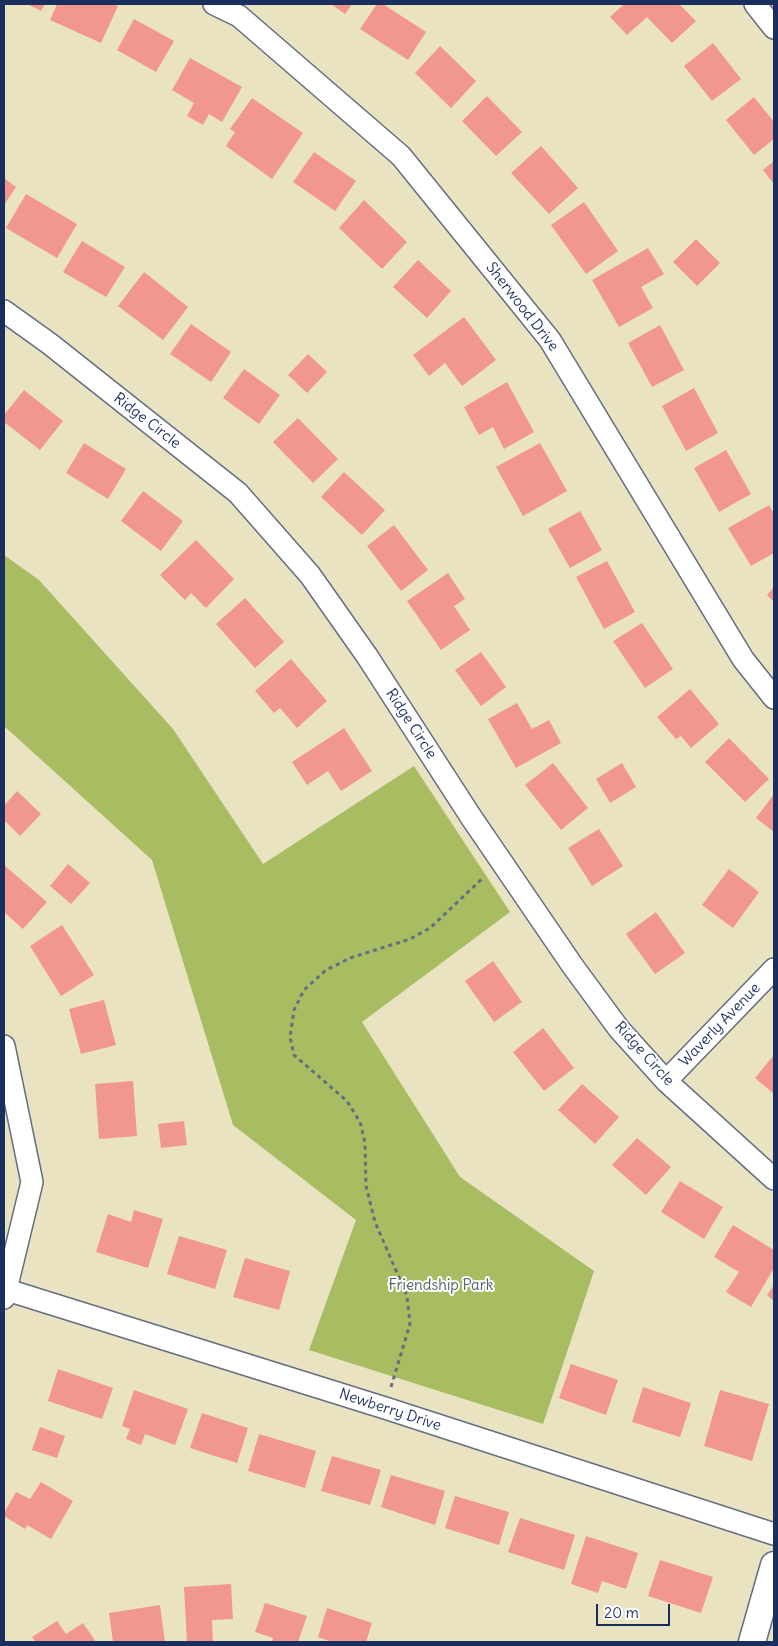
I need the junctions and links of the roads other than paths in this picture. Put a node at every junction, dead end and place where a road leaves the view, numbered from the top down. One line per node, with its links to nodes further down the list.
1 (214, 4): 5 (street, Sherwood Drive)
2 (755, 4): 3 (street)
3 (774, 28)
4 (4, 311): 8 (street, Ridge Circle)
5 (774, 698)
6 (774, 969): 8 (street, Waverly Avenue)
7 (4, 1046): 10 (street)
8 (666, 1081): 9 (street, Ridge Circle)
9 (774, 1179)
10 (5, 1293): 11 (street, Newberry Drive)
11 (774, 1534)
12 (774, 1565): 13 (street)
13 (752, 1642)

